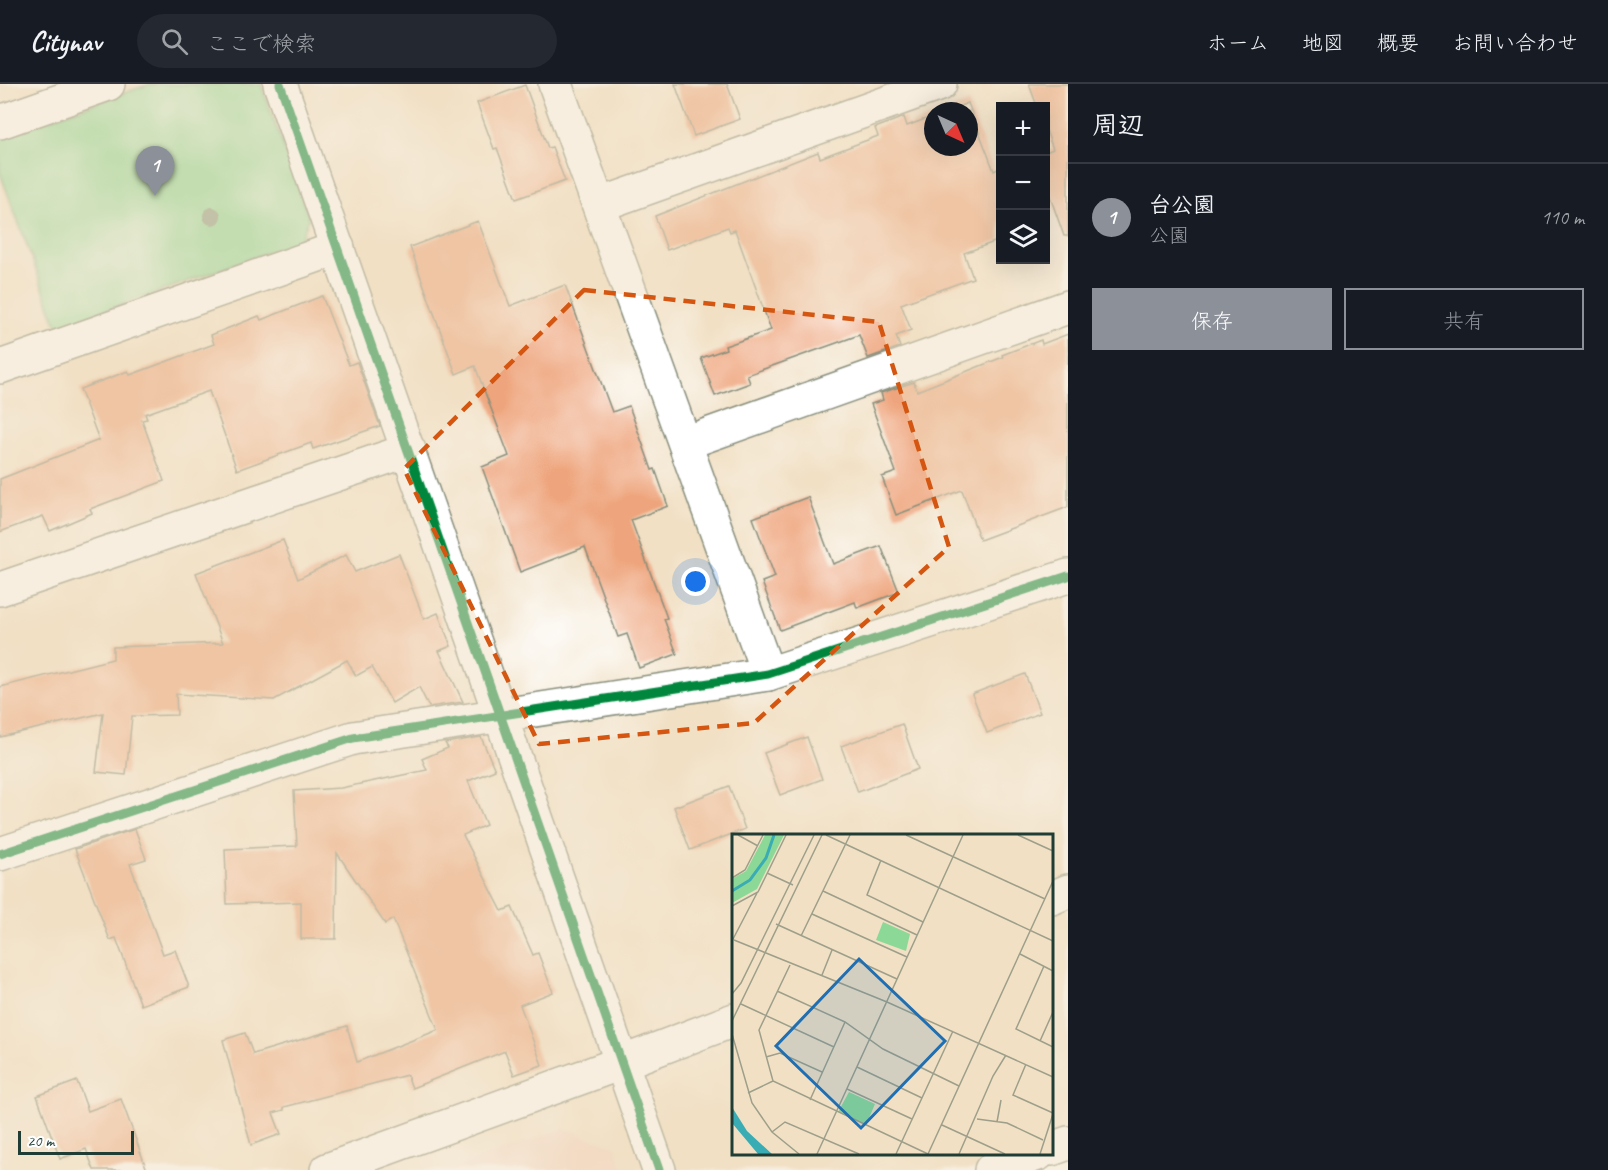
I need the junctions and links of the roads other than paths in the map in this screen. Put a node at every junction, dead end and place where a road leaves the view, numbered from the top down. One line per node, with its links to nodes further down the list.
1 (108, 84): 5 (street)
2 (280, 84): 7 (street)
3 (555, 84): 6 (street)
4 (940, 84): 6 (street)
5 (0, 122)
6 (599, 205): 10 (street)
7 (338, 248): 9 (street); 11 (street)
8 (1068, 307): 10 (street)
9 (0, 367)
10 (685, 443): 14 (street)
11 (408, 450): 13 (street); 15 (street)
12 (1068, 576): 14 (street)
13 (0, 589)
14 (768, 674): 15 (street)
15 (501, 715): 16 (street); 20 (street)
16 (0, 854)
17 (1068, 891): 18 (street)
18 (1053, 898)
19 (732, 1021): 20 (street)
20 (621, 1063): 24 (street); 25 (street)
21 (1068, 1143): 22 (street)
22 (1053, 1149)
23 (1035, 1155): 26 (street)
24 (327, 1170)
25 (659, 1170)
26 (991, 1170)

